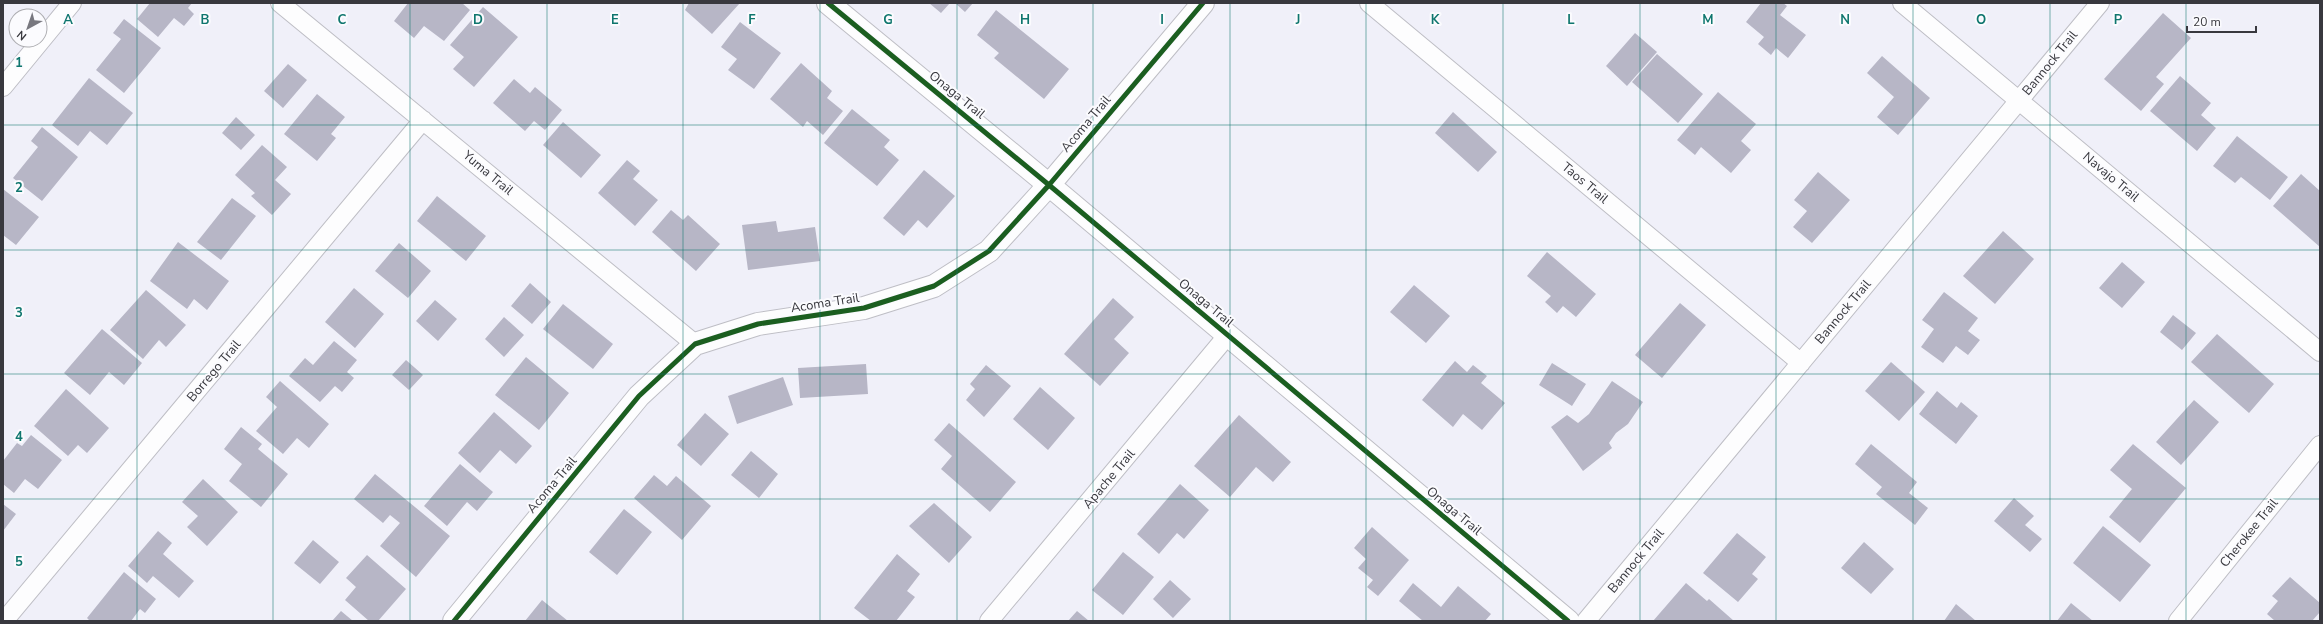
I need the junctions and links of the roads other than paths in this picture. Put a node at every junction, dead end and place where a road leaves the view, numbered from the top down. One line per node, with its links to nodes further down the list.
1 (72, 3): 8 (street)
2 (280, 3): 10 (street, Yuma Trail)
3 (828, 3): 11 (street, Onaga Trail)
4 (1203, 3): 11 (street, Acoma Trail)
5 (1369, 3): 15 (street, Taos Trail)
6 (1902, 3): 9 (street, Navajo Trail)
7 (2100, 3): 9 (street, Bannock Trail)
8 (3, 87)
9 (2019, 101): 14 (street, Navajo Trail); 15 (street, Bannock Trail)
10 (423, 120): 13 (street, Yuma Trail); 17 (street, Borrego Trail)
11 (1049, 185): 12 (street, Onaga Trail); 13 (street, Acoma Trail)
12 (1227, 336): 19 (street, Apache Trail); 20 (street, Onaga Trail)
13 (695, 344): 18 (street, Acoma Trail)
14 (2320, 352)
15 (1801, 363): 21 (street, Bannock Trail)
16 (2320, 445): 22 (street, Cherokee Trail)
17 (4, 621)
18 (454, 621)
19 (989, 621)
20 (1568, 621)
21 (1586, 621)
22 (2178, 621)

